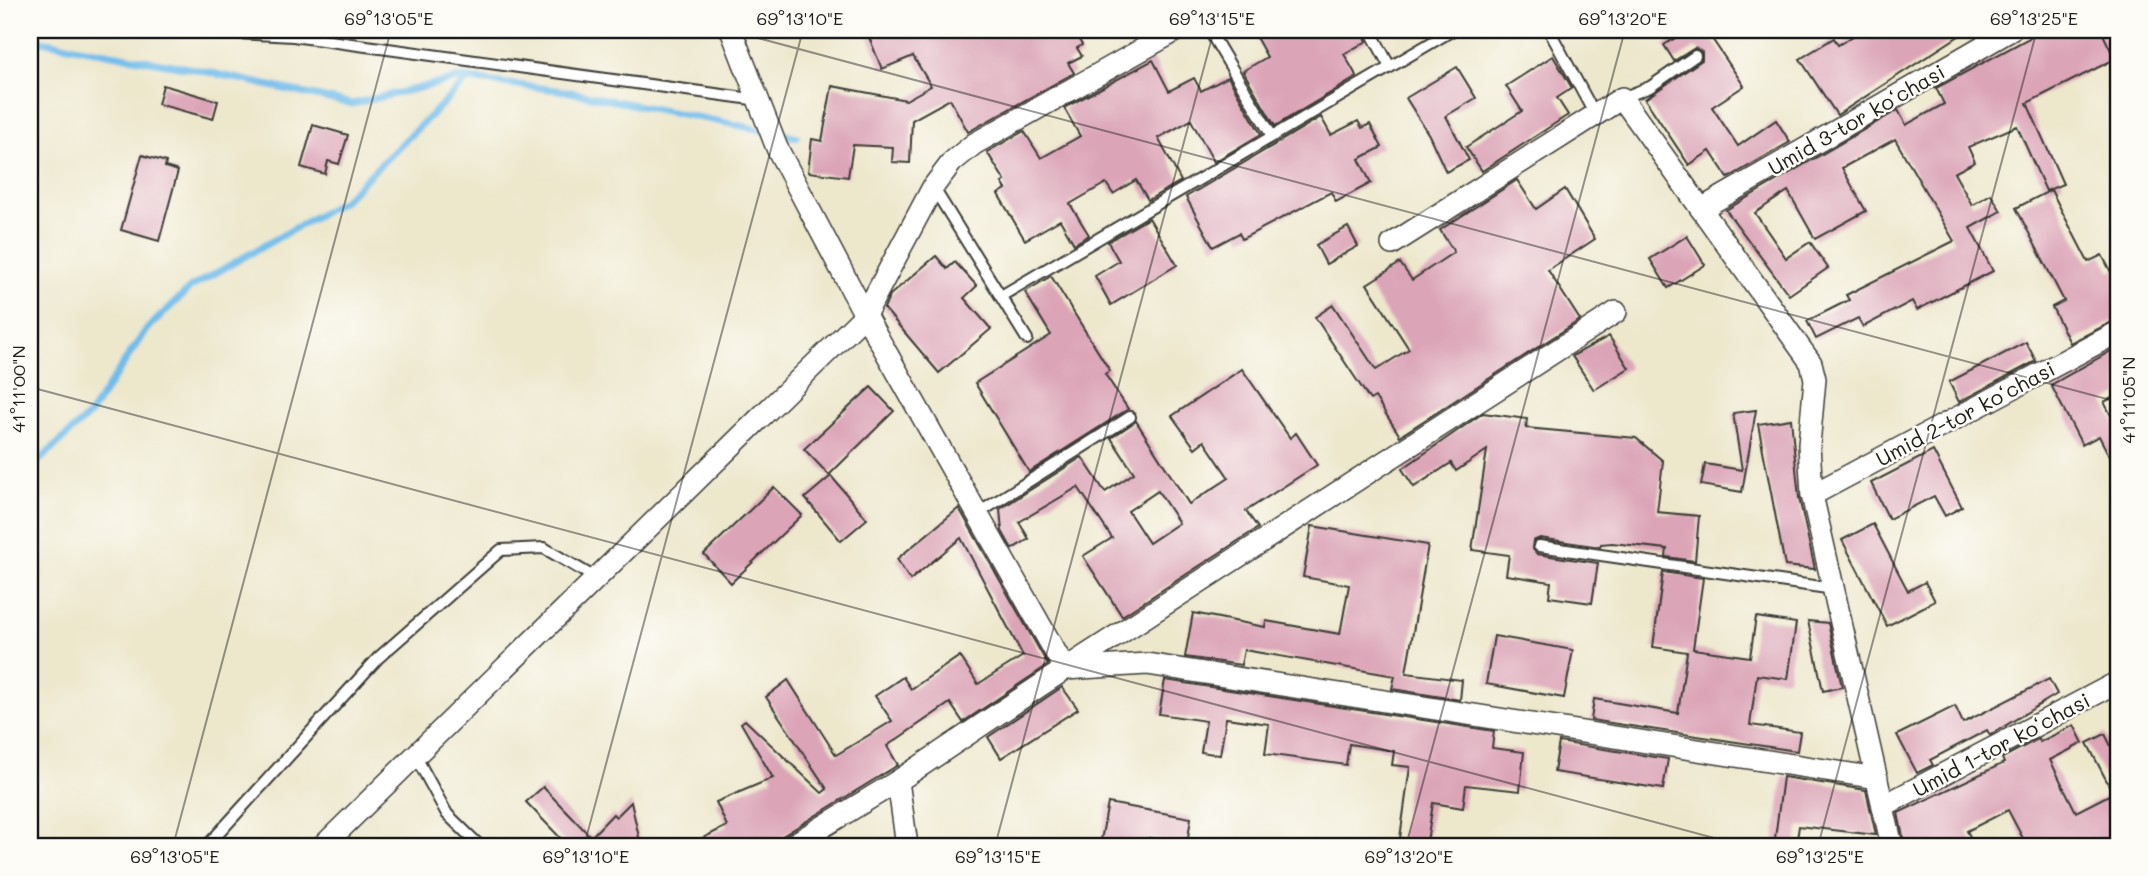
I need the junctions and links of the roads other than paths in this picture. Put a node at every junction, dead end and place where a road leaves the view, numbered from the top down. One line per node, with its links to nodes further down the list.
1 (183, 30): 12 (lane)
2 (732, 30): 12 (street)
3 (1177, 30): 15 (street)
4 (1209, 30): 14 (lane)
5 (1370, 30): 10 (lane)
6 (1453, 30): 10 (lane)
7 (1549, 30): 13 (lane)
8 (2011, 30): 16 (street, Umid 3-tor koʻchasi)
9 (1695, 56): 11 (lane)
10 (1390, 67): 14 (lane)
11 (1622, 98): 13 (street); 16 (street)
12 (759, 100): 20 (street)
13 (1595, 115): 17 (street)
14 (1272, 136): 18 (lane)
15 (933, 187): 18 (lane); 20 (street)
16 (1701, 209): 24 (street)
17 (1392, 244)
18 (1001, 296): 22 (lane)
19 (1616, 312): 29 (street)
20 (865, 315): 25 (street); 27 (street)
21 (2118, 332): 24 (street, Umid 2-tor koʻchasi)
22 (1027, 340)
23 (1130, 417): 25 (lane)
24 (1812, 495): 28 (street)
25 (977, 514): 29 (street)
26 (1539, 546): 28 (lane)
27 (597, 579): 31 (street); 35 (lane)
28 (1834, 589): 32 (street)
29 (1065, 669): 32 (street); 33 (street)
30 (2118, 682): 34 (street, Umid 1-tor koʻchasi)
31 (416, 757): 36 (street); 37 (lane)
32 (1877, 778): 34 (street)
33 (898, 781): 38 (street); 39 (street)
34 (1883, 806): 40 (street)
35 (207, 846)
36 (323, 846)
37 (480, 846)
38 (790, 846)
39 (907, 846)
40 (1892, 846)

